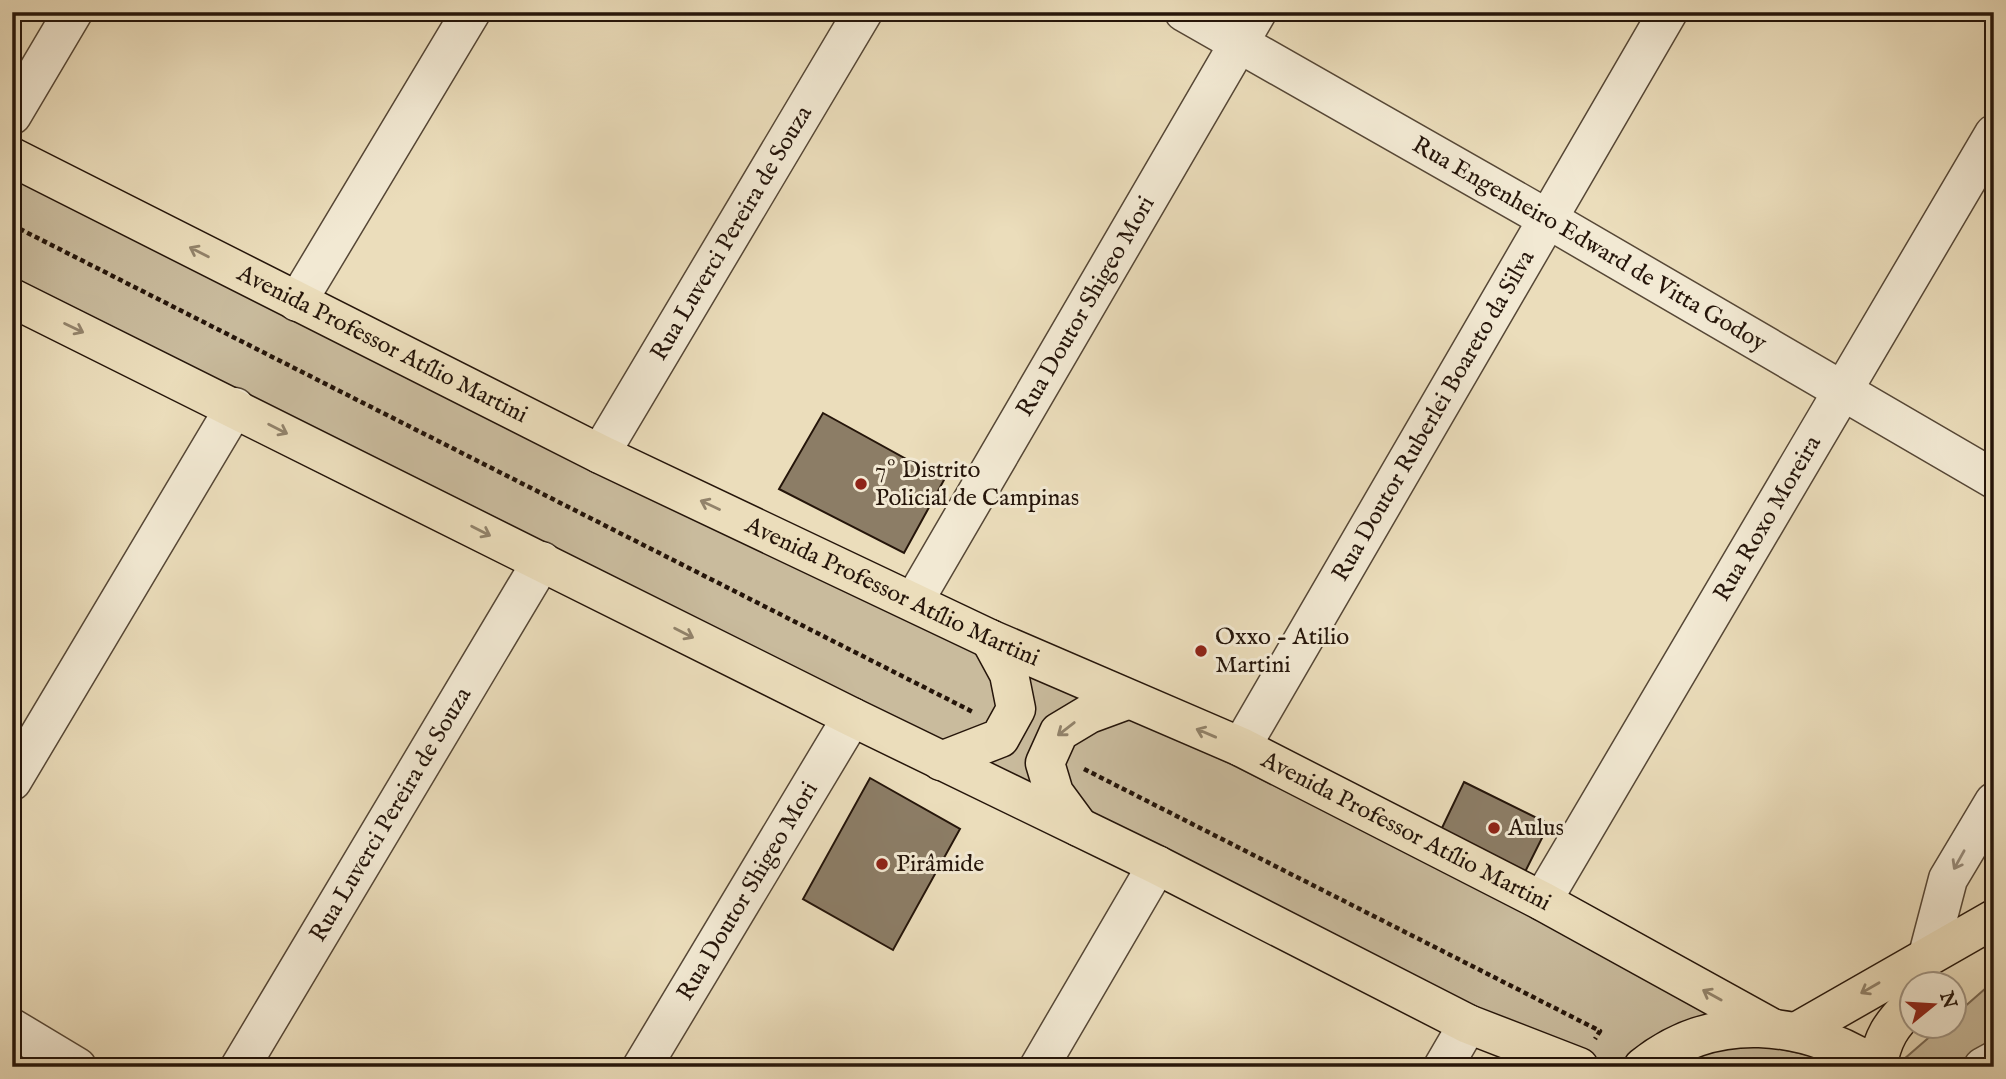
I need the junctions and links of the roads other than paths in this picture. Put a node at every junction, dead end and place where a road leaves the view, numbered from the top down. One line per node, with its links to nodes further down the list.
1 (73, 12): 7 (street)
2 (471, 12): 12 (street)
3 (863, 12): 15 (street, Rua Luverci Pereira de Souza)
4 (1184, 12): 6 (street, Rua Engenheiro Edward de Vitta Godoy)
5 (1668, 12): 10 (street, Rua Doutor Ruberlei Boareto da Silva)
6 (1248, 28): 10 (street, Rua Engenheiro Edward de Vitta Godoy); 18 (street, Rua Doutor Shigeo Mori)
7 (12, 115)
8 (1994, 134): 13 (street, Rua Roxo Moreira)
9 (12, 157): 12 (main road, Avenida Professor Atílio Martini, one-way to 9)
10 (1546, 218): 13 (street, Rua Engenheiro Edward de Vitta Godoy); 22 (street, Rua Doutor Ruberlei Boareto da Silva)
11 (12, 298): 14 (main road, one-way to 14)
12 (297, 302): 15 (main road, Avenida Professor Atílio Martini)
13 (1843, 391): 16 (street, Rua Engenheiro Edward de Vitta Godoy); 28 (street, Rua Roxo Moreira)
14 (235, 407): 17 (main road, one-way to 17); 24 (street)
15 (600, 454): 18 (main road, Avenida Professor Atílio Martini, one-way to 15)
16 (1994, 479)
17 (542, 561): 21 (main road, one-way to 21); 38 (street, Rua Luverci Pereira de Souza)
18 (914, 601): 19 (main road, Avenida Professor Atílio Martini)
19 (990, 639): 20 (main road, Avenida Professor Atílio Martini); 23 (main road)
20 (1127, 700): 22 (main road, Avenida Professor Atílio Martini, one-way to 20); 26 (main road, one-way to 26)
21 (852, 717): 23 (main road); 39 (street, Rua Doutor Shigeo Mori)
22 (1241, 747): 28 (main road, Avenida Professor Atílio Martini)
23 (942, 761): 26 (main road)
24 (12, 781)
25 (1994, 802): 30 (street, one-way to 30)
26 (1080, 828): 27 (main road)
27 (1157, 865): 33 (main road); 40 (street)
28 (1542, 901): 35 (main road, Avenida Professor Atílio Martini, one-way to 28)
29 (1994, 920): 30 (main road)
30 (1929, 970)
31 (1898, 983): 35 (main road, one-way to 35)
32 (1898, 1018): 44 (main road)
33 (1468, 1024): 41 (street); 42 (main road)
34 (12, 1028): 37 (street)
35 (1785, 1030): 43 (main road); 44 (main road)
36 (1994, 1061): 45 (street)
37 (77, 1067)
38 (240, 1067)
39 (642, 1067)
40 (1039, 1067)
41 (1443, 1067)
42 (1579, 1067)
43 (1643, 1067)
44 (1877, 1067)
45 (1983, 1067)

